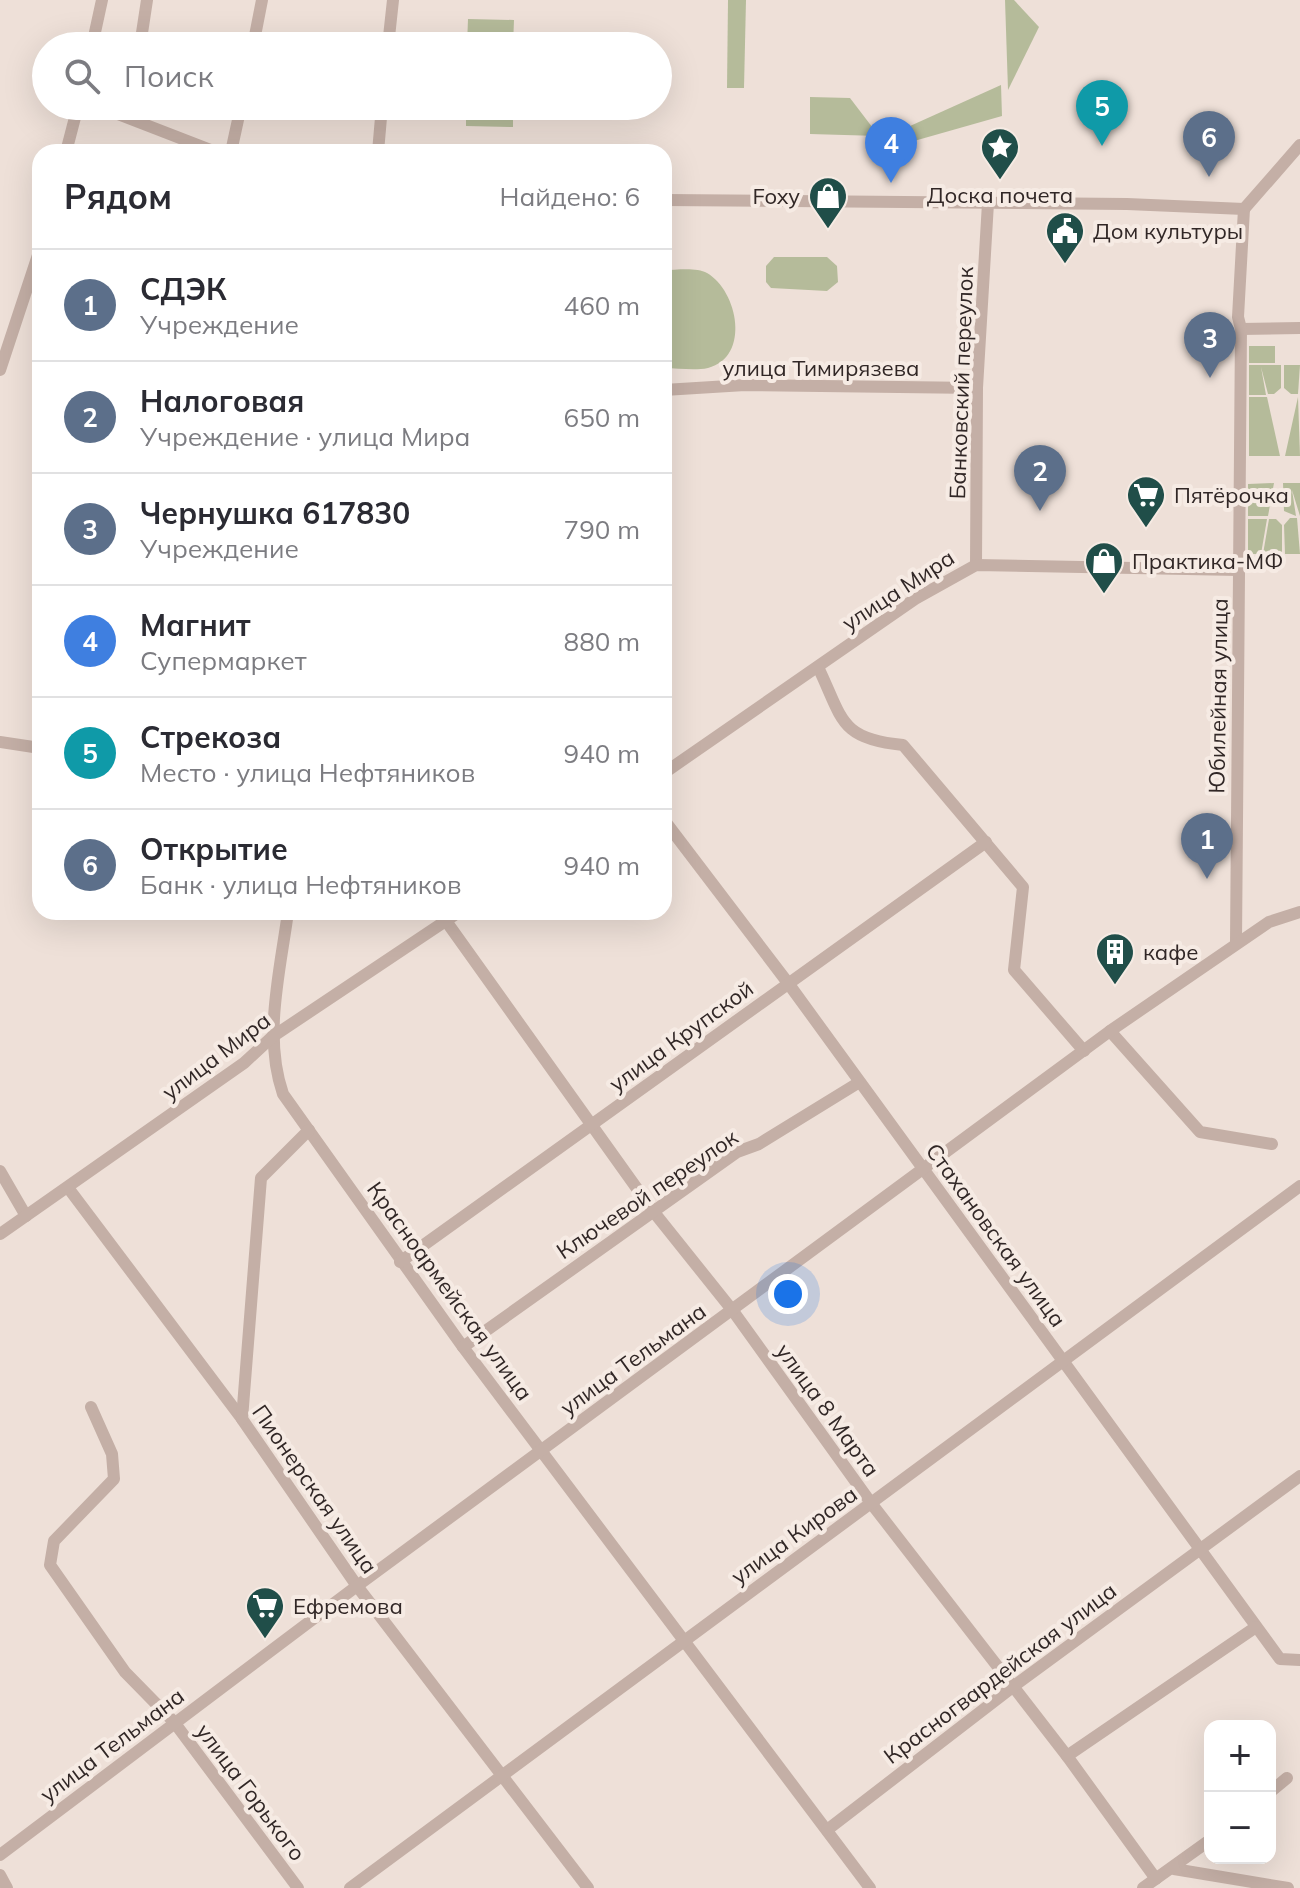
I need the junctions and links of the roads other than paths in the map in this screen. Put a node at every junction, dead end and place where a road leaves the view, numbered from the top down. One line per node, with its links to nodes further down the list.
1 (102, 0): 5 (street)
2 (147, 0): 6 (street)
3 (262, 0): 7 (street)
4 (393, 0): 8 (street)
5 (95, 32)
6 (142, 32)
7 (256, 32)
8 (390, 32)
9 (74, 120): 13 (street)
10 (148, 120): 14 (street)
11 (238, 120): 15 (street)
12 (381, 120): 16 (street)
13 (68, 144)
14 (199, 144)
15 (233, 144)
16 (379, 144)
17 (1299, 147): 20 (street)
18 (672, 200): 19 (street)
19 (988, 203): 20 (street); 25 (street, Банковский переулок)
20 (1244, 209): 23 (street, Юбилейная улица)
21 (32, 273): 24 (street)
22 (1300, 328): 23 (street)
23 (1241, 329): 28 (street, Юбилейная улица)
24 (0, 370)
25 (977, 388): 26 (street, улица Тимирязева); 27 (street, Банковский переулок)
26 (672, 390)
27 (976, 565): 28 (street, улица Мира); 29 (street, улица Мира)
28 (1239, 570): 38 (street, Юбилейная улица)
29 (818, 667): 32 (street, улица Мира); 34 (street)
30 (0, 742): 31 (street)
31 (32, 747)
32 (672, 767)
33 (672, 831): 39 (street, Стахановская улица)
34 (986, 842): 39 (street, улица Крупской); 42 (street)
35 (1300, 912): 38 (street, улица Тельмана)
36 (287, 920): 41 (street, Красноармейская улица)
37 (446, 921): 41 (street, улица Мира); 44 (street, улица 8 Марта)
38 (1236, 943): 40 (street, улица Тельмана)
39 (788, 983): 43 (street, Стахановская улица); 44 (street, улица Крупской)
40 (1110, 1031): 42 (street, улица Тельмана); 46 (street)
41 (272, 1037): 45 (street, Красноармейская улица); 50 (street, улица Мира)
42 (1084, 1051): 47 (street, улица Тельмана)
43 (858, 1083): 47 (street, Стахановская улица); 51 (street, Ключевой переулок)
44 (591, 1125): 51 (street, улица 8 Марта); 54 (street, улица Крупской)
45 (309, 1130): 54 (street, Красноармейская улица); 59 (street)
46 (1272, 1144)
47 (924, 1169): 55 (street, улица Тельмана); 57 (street, Стахановская улица)
48 (0, 1171): 52 (street)
49 (1300, 1186): 57 (street, улица Кирова)
50 (69, 1189): 52 (street, улица Мира); 59 (street, Пионерская улица)
51 (653, 1211): 55 (street, улица 8 Марта); 56 (street, Ключевой переулок)
52 (26, 1216): 53 (street, улица Мира)
53 (0, 1234)
54 (400, 1262): 56 (street, Красноармейская улица)
55 (733, 1311): 60 (street, улица Тельмана); 62 (street, улица 8 Марта)
56 (463, 1347): 60 (street, Красноармейская улица)
57 (1063, 1360): 62 (street, улица Кирова); 63 (street, Стахановская улица)
58 (91, 1407): 69 (street, улица Горького)
59 (242, 1419): 64 (street, Пионерская улица)
60 (544, 1450): 64 (street, улица Тельмана); 66 (street, Красноармейская улица)
61 (1300, 1476): 63 (street, Красногвардейская улица)
62 (871, 1503): 66 (street, улица Кирова); 68 (street, улица 8 Марта)
63 (1199, 1549): 65 (street, Стахановская улица); 68 (street, Красногвардейская улица)
64 (357, 1586): 69 (street, улица Тельмана); 71 (street, Пионерская улица)
65 (1256, 1627): 67 (street, Стахановская улица); 70 (street)
66 (686, 1639): 71 (street, улица Кирова); 74 (street, Красноармейская улица)
67 (1300, 1660)
68 (1014, 1686): 70 (street, улица 8 Марта); 74 (street, Красногвардейская улица)
69 (174, 1722): 76 (street, улица Тельмана); 81 (street, улица Горького)
70 (1067, 1756): 79 (street, улица 8 Марта)
71 (504, 1775): 82 (street, улица Кирова); 83 (street, Пионерская улица)
72 (1287, 1778): 73 (street)
73 (1276, 1787)
74 (827, 1830): 84 (street, Красноармейская улица)
75 (1204, 1845): 77 (street)
76 (0, 1855)
77 (1174, 1869): 79 (street); 86 (street)
78 (0, 1875): 80 (street)
79 (1156, 1879): 85 (street)
80 (7, 1888)
81 (298, 1888)
82 (350, 1888)
83 (588, 1888)
84 (870, 1888)
85 (1143, 1888)
86 (1288, 1888)

